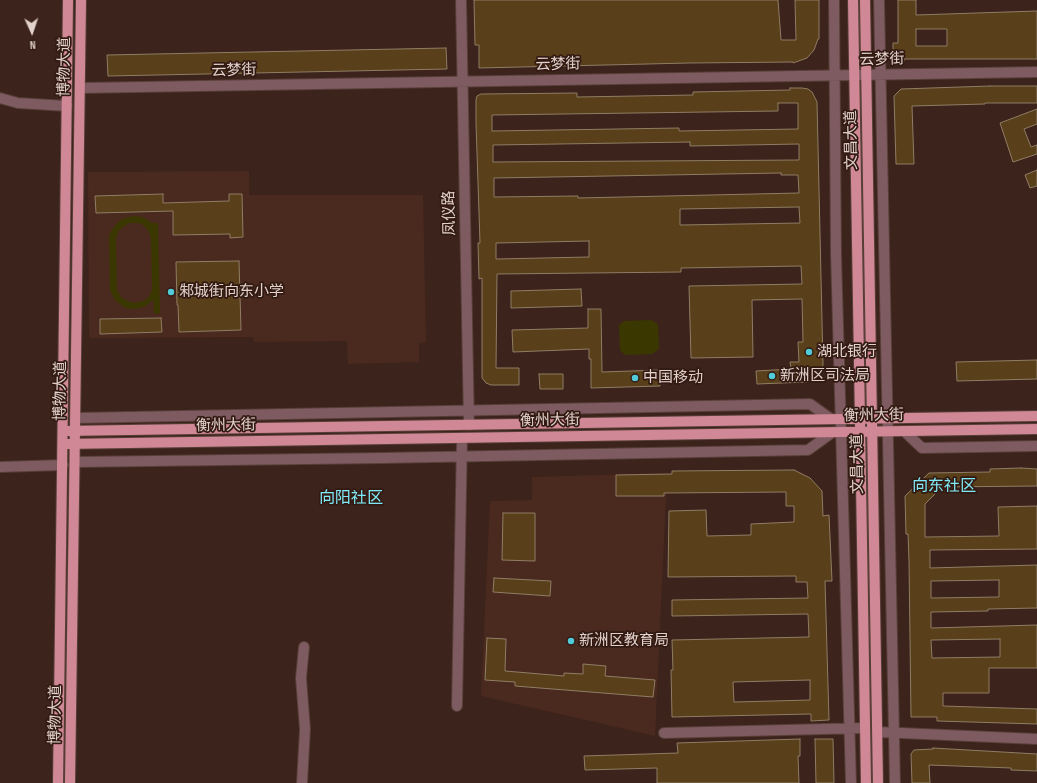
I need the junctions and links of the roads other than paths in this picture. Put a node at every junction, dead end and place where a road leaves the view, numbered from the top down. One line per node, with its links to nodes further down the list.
1 (68, 0): 16 (main road, 博物大道)
2 (81, 0): 14 (main road, 博物大道)
3 (461, 0): 13 (street, 凤仪路)
4 (834, 0): 12 (street)
5 (853, 0): 9 (main road, 文昌大道)
6 (865, 0): 10 (main road, 文昌大道)
7 (879, 0): 11 (street)
8 (1037, 72): 11 (street, 云梦街)
9 (854, 75): 10 (street, 云梦街); 12 (street, 云梦街); 20 (main road, 文昌大道)
10 (866, 75): 11 (street, 云梦街); 21 (main road, 文昌大道)
11 (881, 75): 22 (street)
12 (834, 76): 13 (street, 云梦街); 23 (street)
13 (463, 82): 14 (street, 云梦街); 17 (street, 凤仪路)
14 (80, 88): 19 (main road, 博物大道)
15 (0, 98): 16 (street)
16 (67, 106): 26 (main road, 博物大道)
17 (469, 410): 19 (street); 23 (street); 24 (street, 凤仪路)
18 (1037, 416): 22 (main road, 衡州大街)
19 (76, 418): 27 (main road, 博物大道)
20 (860, 418): 21 (main road, 衡州大街); 23 (main road, 衡州大街); 32 (main road, 文昌大道)
21 (872, 418): 22 (main road, 衡州大街); 28 (main road, 文昌大道)
22 (888, 418): 29 (street)
23 (836, 419): 24 (main road, 衡州大街); 31 (street)
24 (469, 425): 27 (main road, 衡州大街)
25 (1037, 429): 30 (main road, 衡州大街)
26 (64, 431): 27 (main road, 衡州大街); 34 (main road, 博物大道)
27 (76, 431): 35 (main road, 博物大道)
28 (872, 431): 29 (main road, 衡州大街); 32 (main road, 衡州大街); 45 (main road, 文昌大道)
29 (888, 431): 30 (main road, 衡州大街); 46 (street)
30 (904, 431): 36 (street)
31 (837, 432): 32 (main road, 衡州大街); 33 (main road, 衡州大街); 37 (street); 44 (street)
32 (860, 432): 43 (main road, 文昌大道)
33 (462, 438): 35 (main road, 衡州大街); 37 (street)
34 (63, 444): 35 (main road, 衡州大街); 39 (main road, 博物大道)
35 (76, 444): 38 (main road, 博物大道)
36 (1037, 446)
37 (461, 457): 38 (street); 42 (street)
38 (75, 462): 50 (main road, 博物大道)
39 (63, 465): 40 (street); 49 (main road, 博物大道)
40 (0, 467)
41 (304, 647): 51 (street)
42 (457, 706)
43 (865, 728): 44 (street); 53 (main road, 文昌大道)
44 (849, 729): 47 (street); 52 (street)
45 (878, 732): 46 (street); 54 (main road, 文昌大道)
46 (894, 732): 48 (street); 55 (street)
47 (664, 733)
48 (1037, 739)
49 (58, 783)
50 (70, 783)
51 (302, 783)
52 (851, 783)
53 (866, 783)
54 (878, 783)
55 (895, 783)

